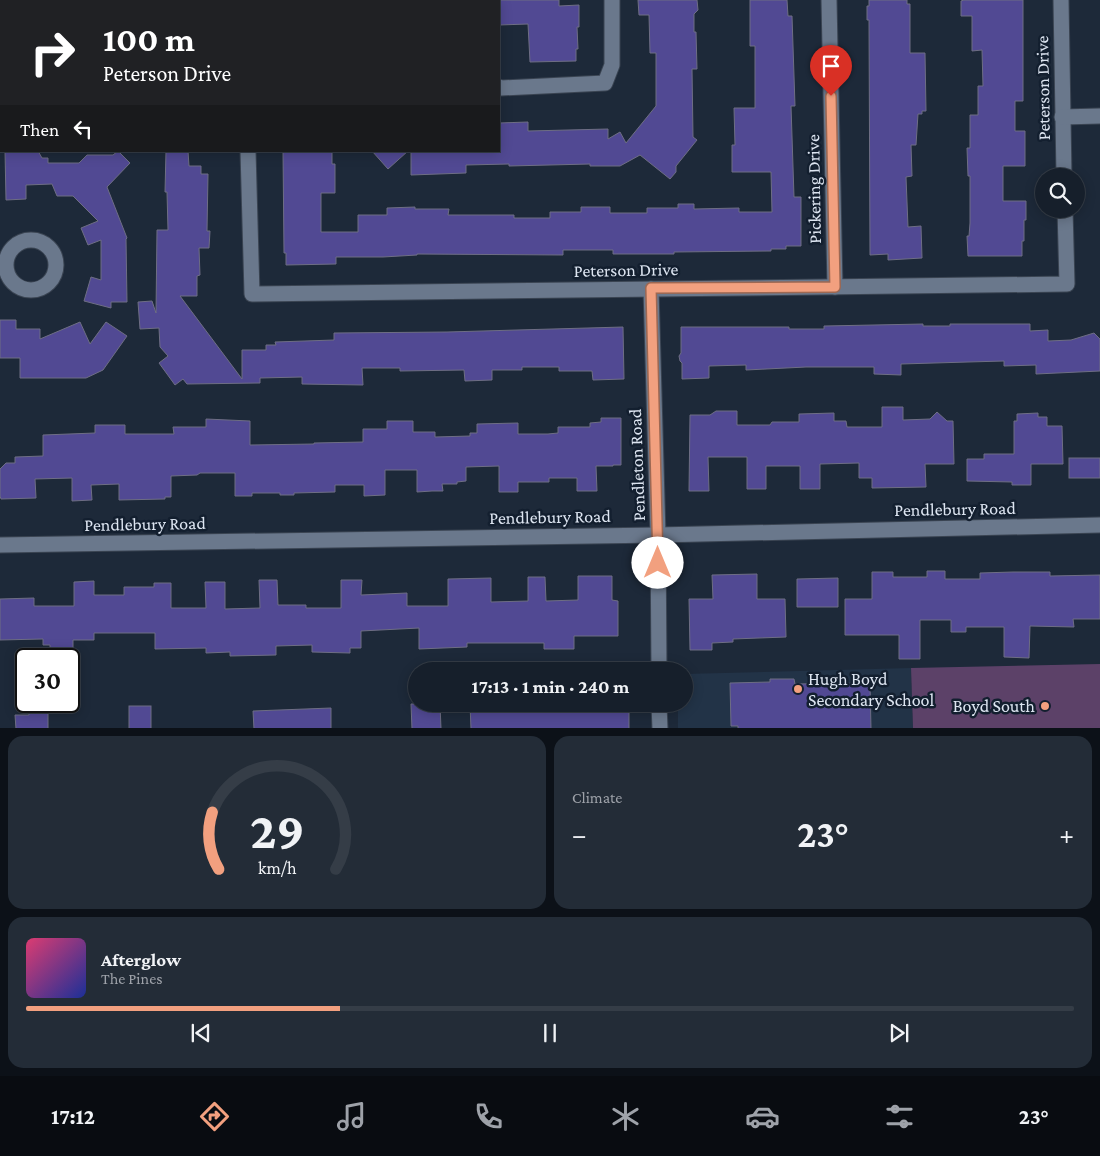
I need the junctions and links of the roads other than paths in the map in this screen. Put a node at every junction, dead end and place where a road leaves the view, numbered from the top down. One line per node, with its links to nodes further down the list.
1 (612, 0): 4 (street)
2 (829, 0): 10 (street, Pickering Drive)
3 (1060, 0): 6 (street, Peterson Drive)
4 (500, 88)
5 (1100, 116): 6 (street)
6 (1062, 117): 8 (street, Peterson Drive)
7 (248, 152): 11 (street, Peterson Drive)
8 (1064, 168)
9 (1065, 218): 10 (street, Peterson Drive)
10 (835, 287): 11 (street, Peterson Drive)
11 (651, 288): 13 (street, Pendleton Road)
12 (1100, 524): 13 (street, Pendlebury Road)
13 (658, 534): 14 (street, Pendlebury Road); 15 (street, Pendleton Road)
14 (0, 545)
15 (659, 662)
16 (659, 712): 17 (street)
17 (660, 728)

